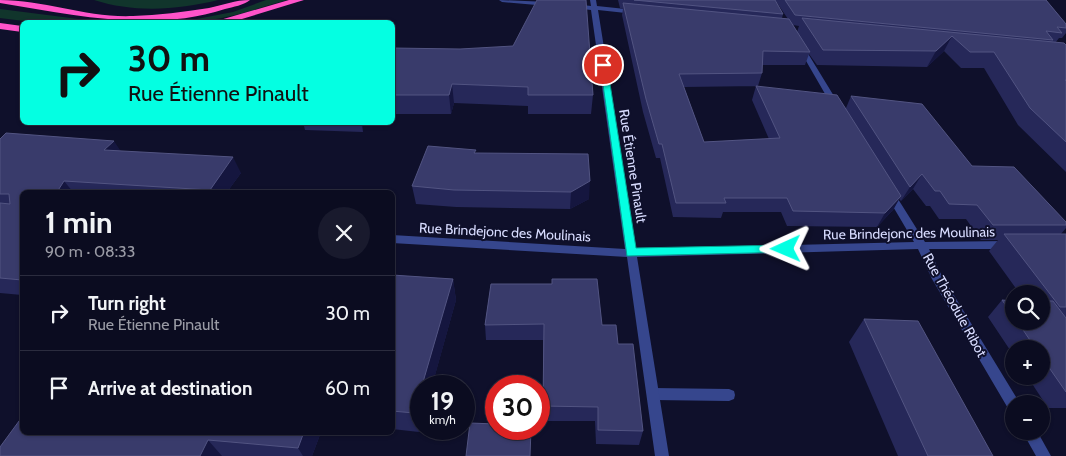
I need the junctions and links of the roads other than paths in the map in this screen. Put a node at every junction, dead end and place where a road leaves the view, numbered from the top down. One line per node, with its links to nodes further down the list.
1 (0, 0): 10 (highway)
2 (245, 0): 10 (highway)
3 (299, 0): 11 (highway)
4 (502, 0): 7 (street)
5 (72, 1): 10 (highway)
6 (594, 4): 8 (street); 9 (street); 20 (street, Rue Étienne Pinault)
7 (557, 5)
8 (567, 6)
9 (643, 13)
10 (146, 17)
11 (230, 20)
12 (0, 26): 13 (highway)
13 (20, 29)
14 (795, 37): 15 (street)
15 (842, 114)
16 (883, 182): 18 (street, Rue Théodule Ribot)
17 (395, 239): 20 (street, Rue Brindejonc des Moulinais)
18 (922, 246): 19 (street, Rue Brindejonc des Moulinais); 20 (street, Rue Brindejonc des Moulinais); 23 (street, Rue Théodule Ribot)
19 (1019, 246)
20 (631, 253): 21 (street, Rue Étienne Pinault)
21 (653, 394): 22 (street); 25 (street, Rue Étienne Pinault)
22 (730, 395)
23 (1007, 395)
24 (1034, 440): 26 (street)
25 (662, 456)
26 (1044, 456)

